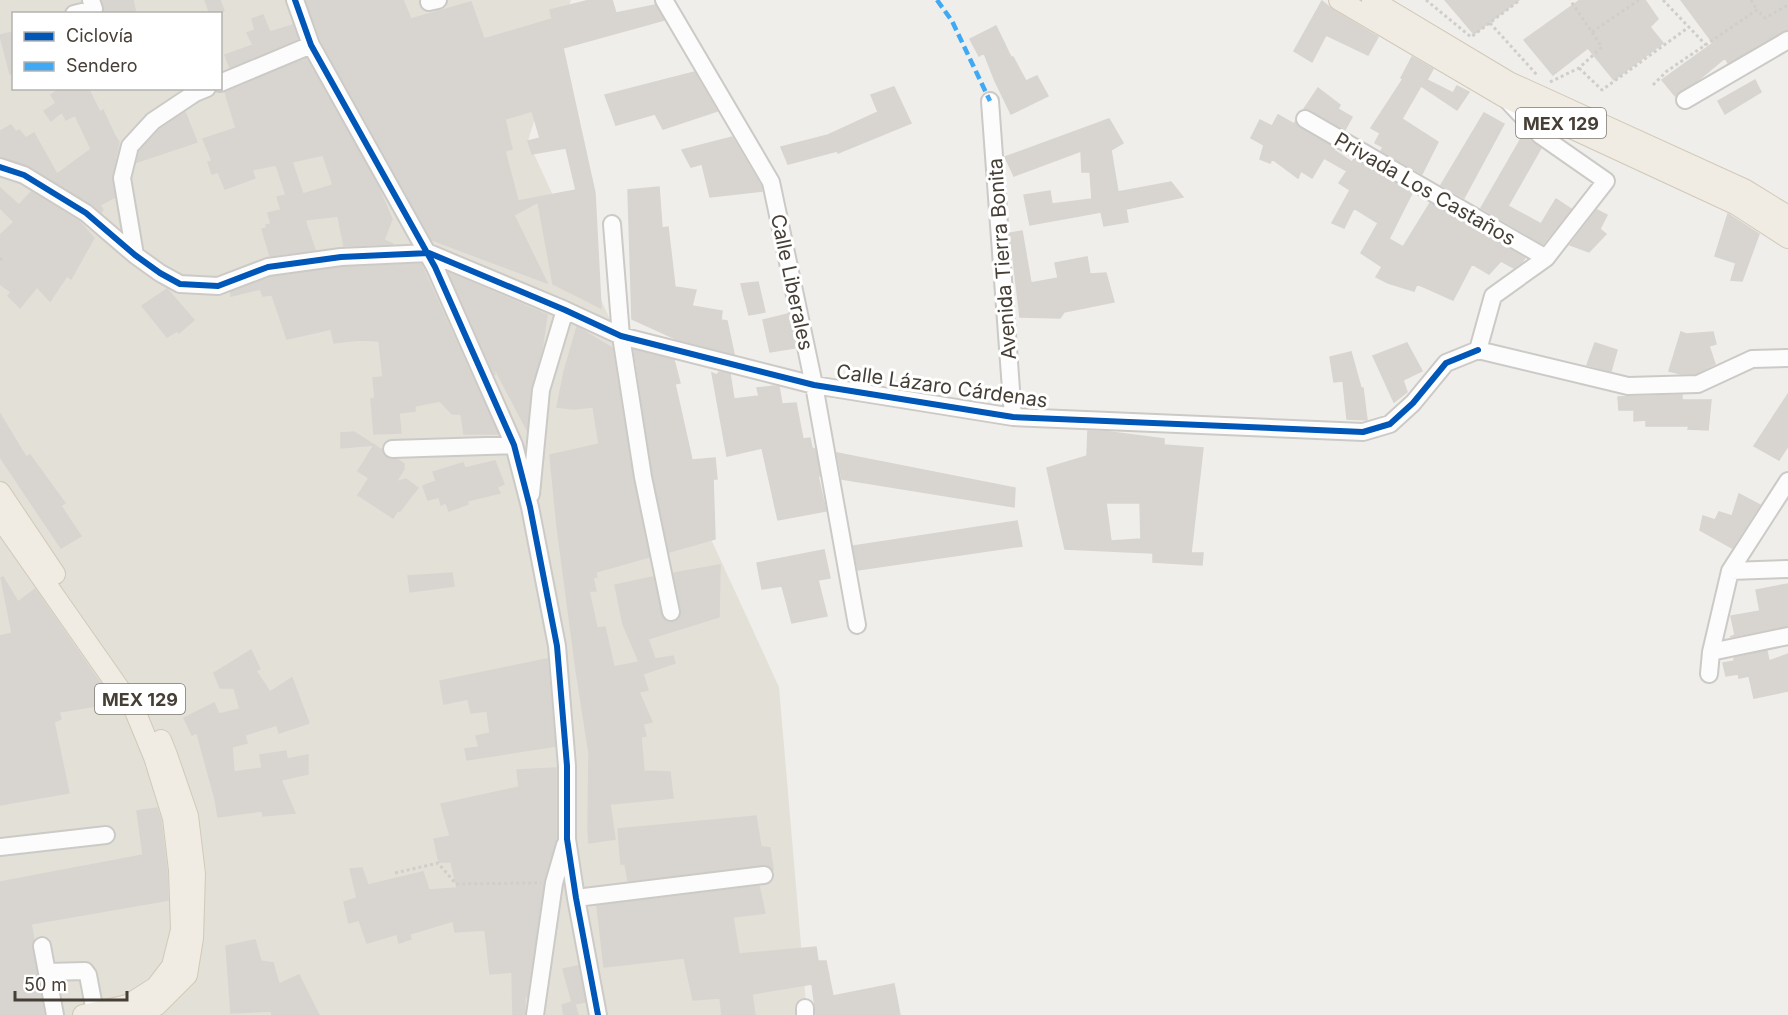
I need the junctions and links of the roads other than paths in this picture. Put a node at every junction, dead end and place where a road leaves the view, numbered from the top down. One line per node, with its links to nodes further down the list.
1 (91, 0): 6 (street)
2 (295, 0): 8 (street)
3 (664, 0): 26 (street, Calle Liberales)
4 (1339, 0): 11 (main road, MEX 129)
5 (1372, 0): 16 (main road, MEX 129)
6 (82, 12)
7 (1788, 40): 12 (street)
8 (311, 45): 9 (street); 19 (street)
9 (222, 82)
10 (202, 90): 20 (street)
11 (1504, 97): 18 (main road, MEX 129); 21 (street)
12 (1684, 100)
13 (990, 101): 27 (street, Avenida Tierra Bonita)
14 (1305, 119): 21 (street, Privada Los Castaños)
15 (0, 167): 20 (street)
16 (1788, 216)
17 (612, 224): 23 (street)
18 (1788, 238)
19 (429, 254): 20 (street); 22 (street, Calle Lázaro Cárdenas); 28 (street)
20 (135, 255)
21 (1546, 258): 24 (street)
22 (565, 310): 23 (street, Calle Lázaro Cárdenas); 32 (street)
23 (621, 336): 26 (street, Calle Lázaro Cárdenas); 36 (street)
24 (1478, 350): 25 (street); 27 (street, Calle Lázaro Cárdenas)
25 (1788, 358)
26 (814, 385): 27 (street, Calle Lázaro Cárdenas); 37 (street, Calle Liberales)
27 (1013, 417)
28 (514, 445): 29 (street); 32 (street)
29 (392, 449)
30 (1788, 481): 35 (street)
31 (0, 492): 48 (main road, MEX 129)
32 (530, 507): 42 (street)
33 (0, 518): 49 (main road, MEX 129)
34 (1788, 569): 35 (street)
35 (1730, 571): 39 (street)
36 (670, 612)
37 (857, 625)
38 (1788, 636): 39 (street)
39 (1711, 652): 40 (street)
40 (1708, 674)
41 (106, 835): 43 (street)
42 (567, 839): 45 (street); 52 (street)
43 (0, 847)
44 (764, 875): 45 (street)
45 (576, 898): 53 (street)
46 (42, 946): 47 (street)
47 (47, 972): 50 (street); 51 (street)
48 (159, 1010): 49 (main road, MEX 129)
49 (133, 1012): 50 (main road, MEX 129)
50 (89, 1014)
51 (55, 1015)
52 (535, 1015)
53 (598, 1015)

